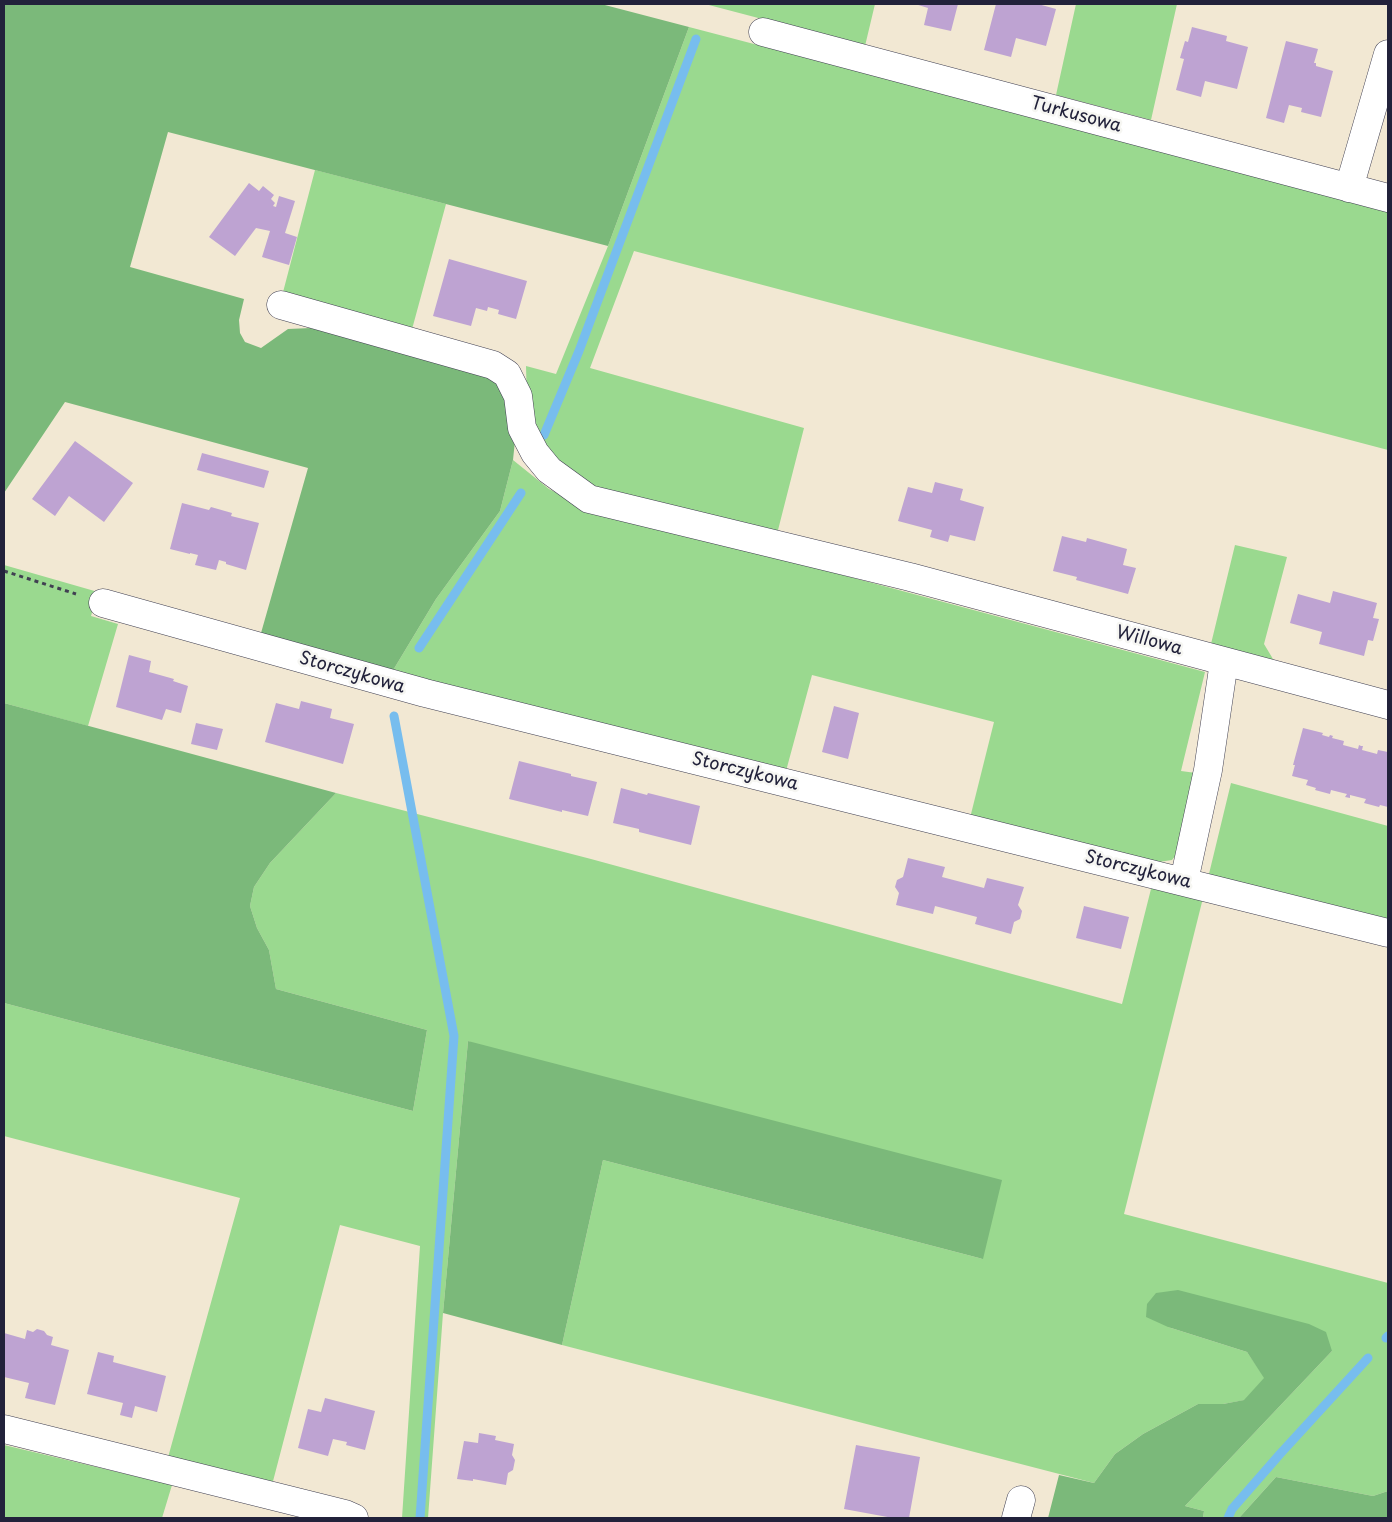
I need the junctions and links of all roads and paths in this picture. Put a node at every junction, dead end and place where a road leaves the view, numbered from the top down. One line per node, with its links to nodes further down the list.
1 (763, 32): 3 (street, Turkusowa)
2 (1388, 54): 3 (street)
3 (1349, 188): 4 (street, Turkusowa)
4 (1388, 198)
5 (281, 305): 8 (street, Willowa)
6 (4, 571): 7 (path)
7 (103, 603): 10 (street, Storczykowa)
8 (1224, 662): 9 (street, Willowa); 10 (street)
9 (1388, 705)
10 (1184, 881): 11 (street, Storczykowa)
11 (1388, 933)
12 (4, 1429): 13 (street)
13 (354, 1518)

